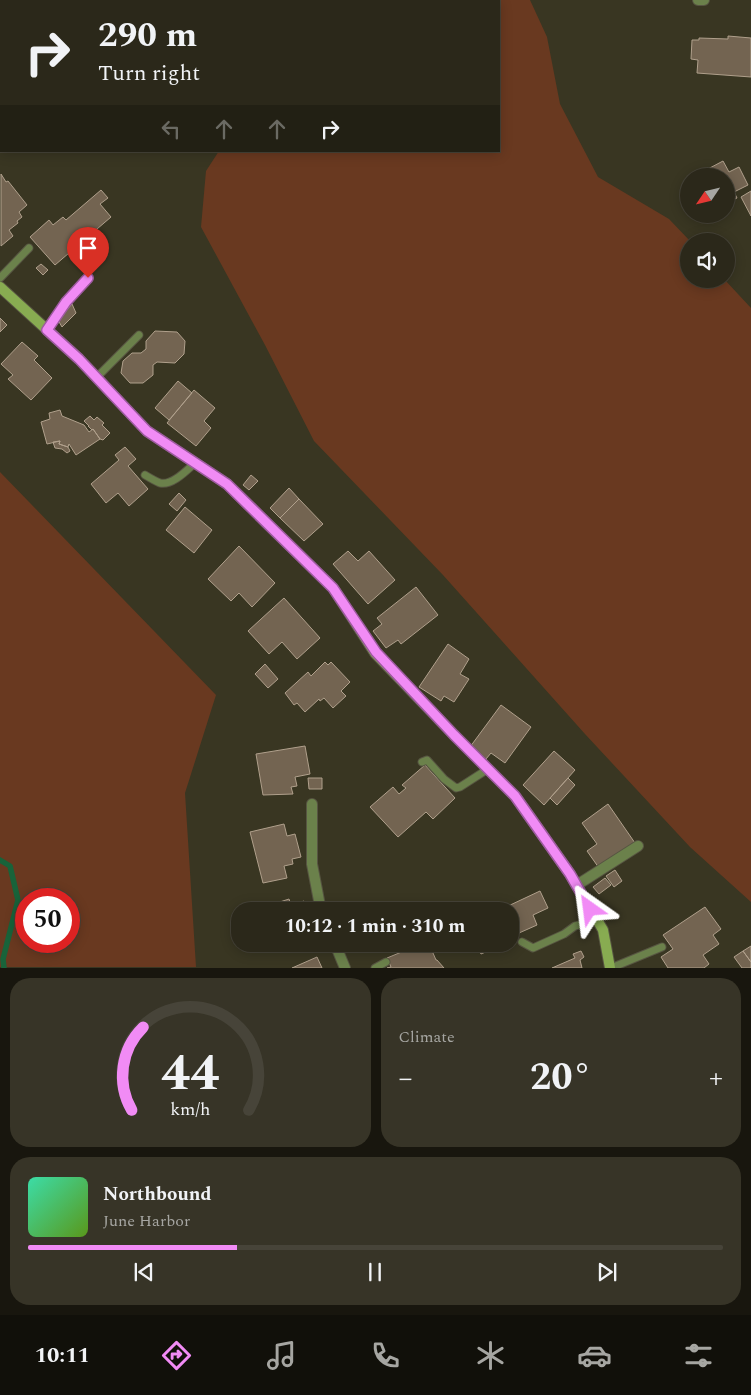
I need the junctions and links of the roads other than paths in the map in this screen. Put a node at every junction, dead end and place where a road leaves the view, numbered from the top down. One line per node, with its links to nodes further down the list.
1 (698, 0): 2 (street)
2 (704, 0)
3 (29, 248): 4 (lane)
4 (0, 278)
5 (88, 278): 7 (lane)
6 (0, 287): 7 (main road)
7 (47, 330): 9 (main road)
8 (139, 335): 9 (lane)
9 (96, 378): 10 (main road)
10 (195, 463): 11 (lane); 13 (main road)
11 (145, 475)
12 (422, 762): 13 (lane)
13 (488, 769): 16 (main road)
14 (312, 804): 17 (street)
15 (638, 846): 16 (street)
16 (576, 885): 18 (main road)
17 (319, 902)
18 (598, 920): 19 (lane); 25 (main road)
19 (522, 942)
20 (662, 947): 25 (lane)
21 (338, 952): 23 (street)
22 (386, 962): 24 (lane)
23 (345, 968)
24 (374, 968)
25 (610, 968)

